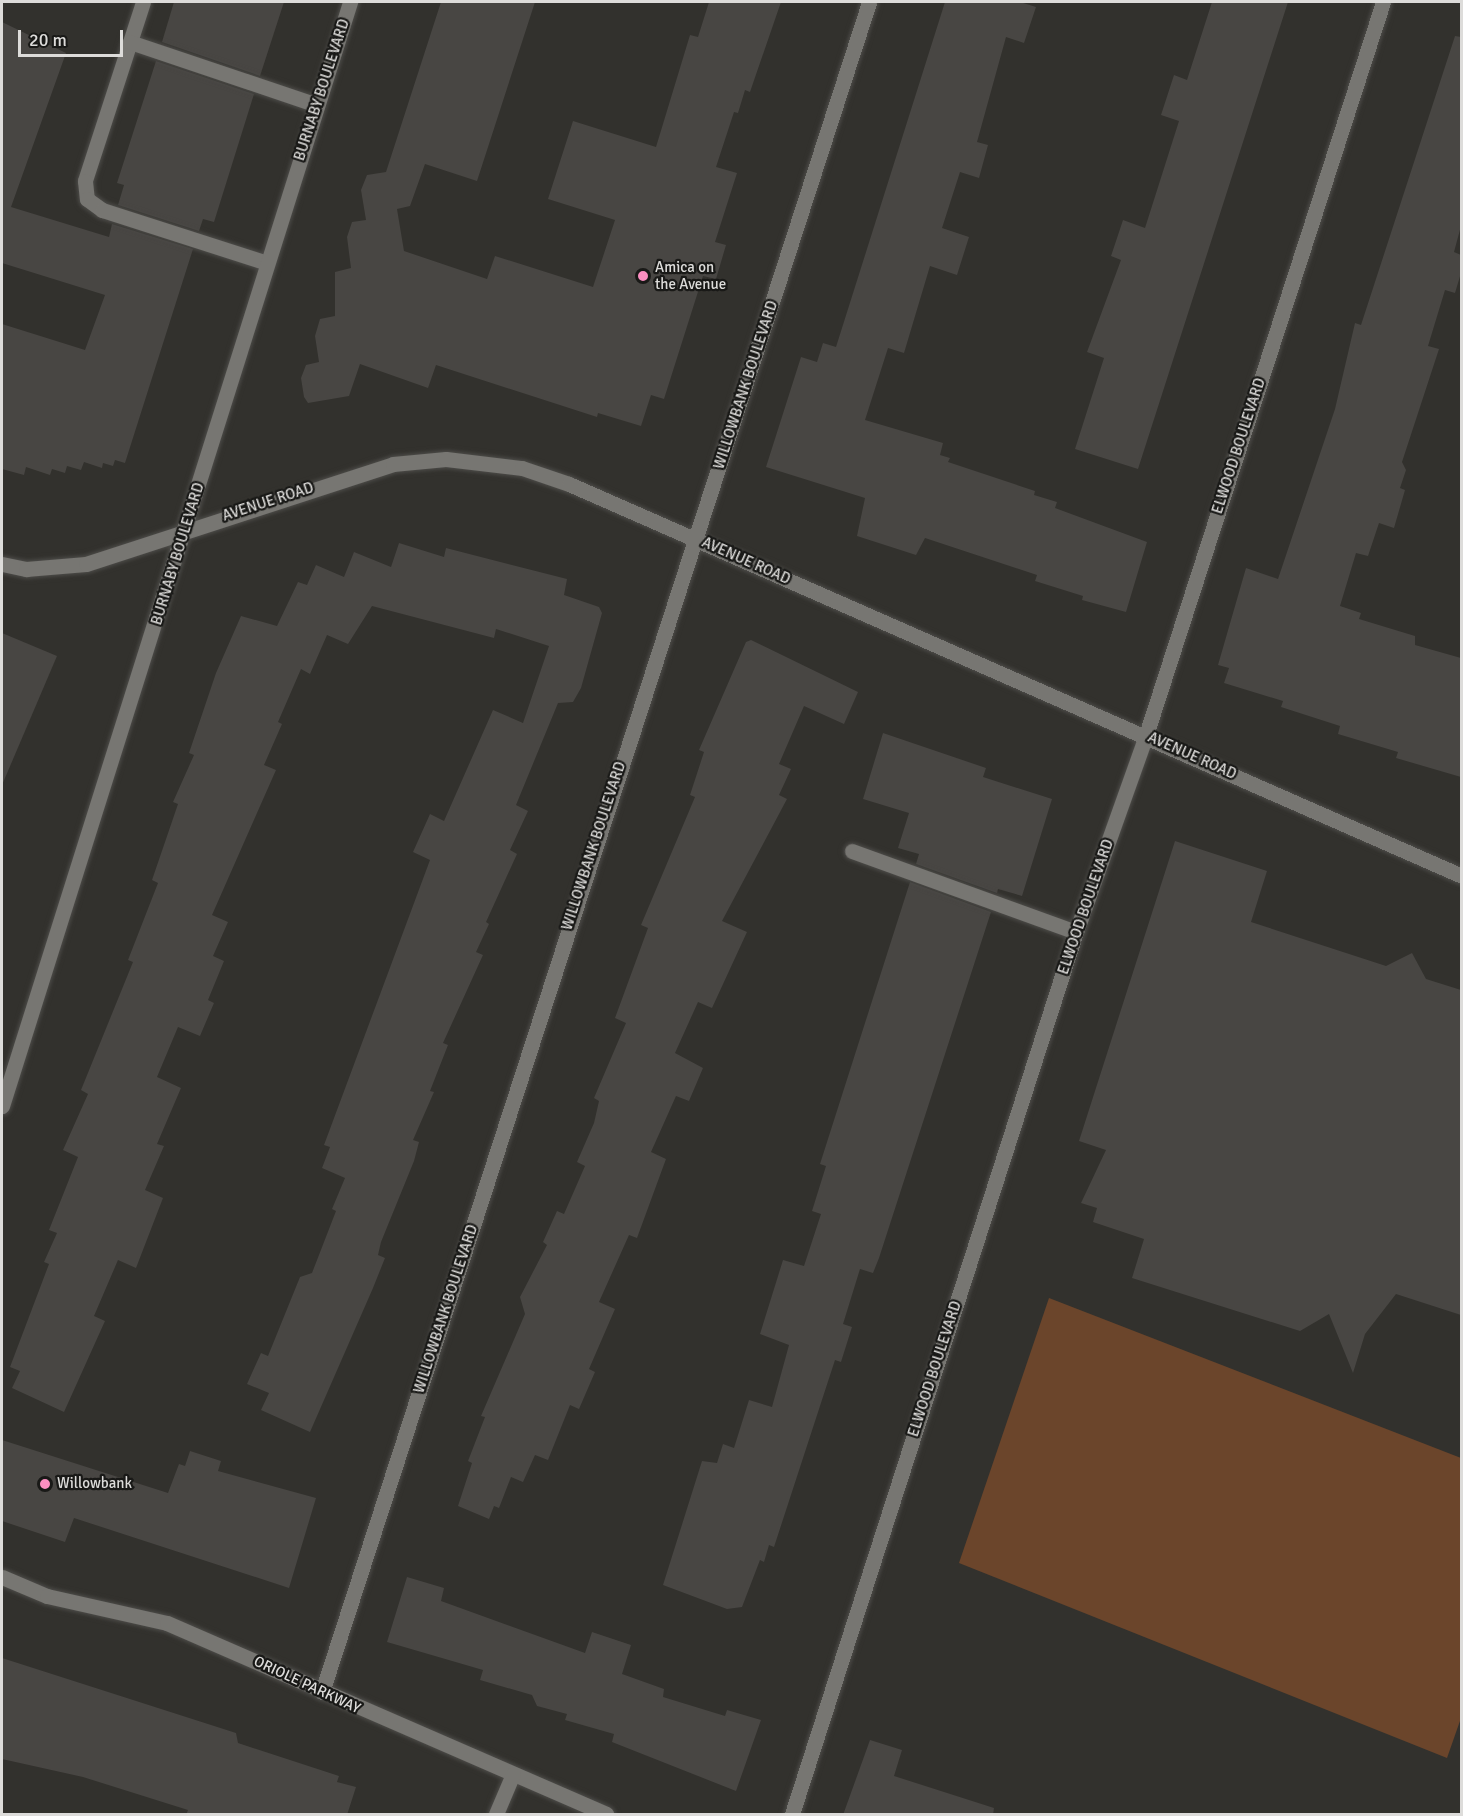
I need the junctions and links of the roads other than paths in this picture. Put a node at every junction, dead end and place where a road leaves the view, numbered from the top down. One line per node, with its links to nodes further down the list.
1 (143, 2): 5 (street)
2 (350, 2): 6 (street, BURNABY BOULEVARD)
3 (870, 2): 9 (street, WILLOWBANK BOULEVARD)
4 (1383, 2): 11 (street, ELWOOD BOULEVARD)
5 (130, 42): 6 (street); 7 (street)
6 (317, 105): 7 (street, BURNABY BOULEVARD)
7 (267, 263): 8 (street, BURNABY BOULEVARD)
8 (183, 530): 9 (street, AVENUE ROAD); 10 (street, AVENUE ROAD); 15 (street, BURNABY BOULEVARD)
9 (695, 539): 11 (street, AVENUE ROAD); 17 (street, WILLOWBANK BOULEVARD)
10 (2, 564)
11 (1146, 735): 13 (street, AVENUE ROAD); 14 (street, ELWOOD BOULEVARD)
12 (852, 851): 14 (street)
13 (1461, 876)
14 (1076, 932): 21 (street, ELWOOD BOULEVARD)
15 (2, 1106)
16 (2, 1577): 17 (street, ORIOLE PARKWAY)
17 (322, 1692): 18 (street, ORIOLE PARKWAY)
18 (513, 1774): 19 (street); 20 (street, ORIOLE PARKWAY)
19 (496, 1815)
20 (606, 1815)
21 (792, 1815)

